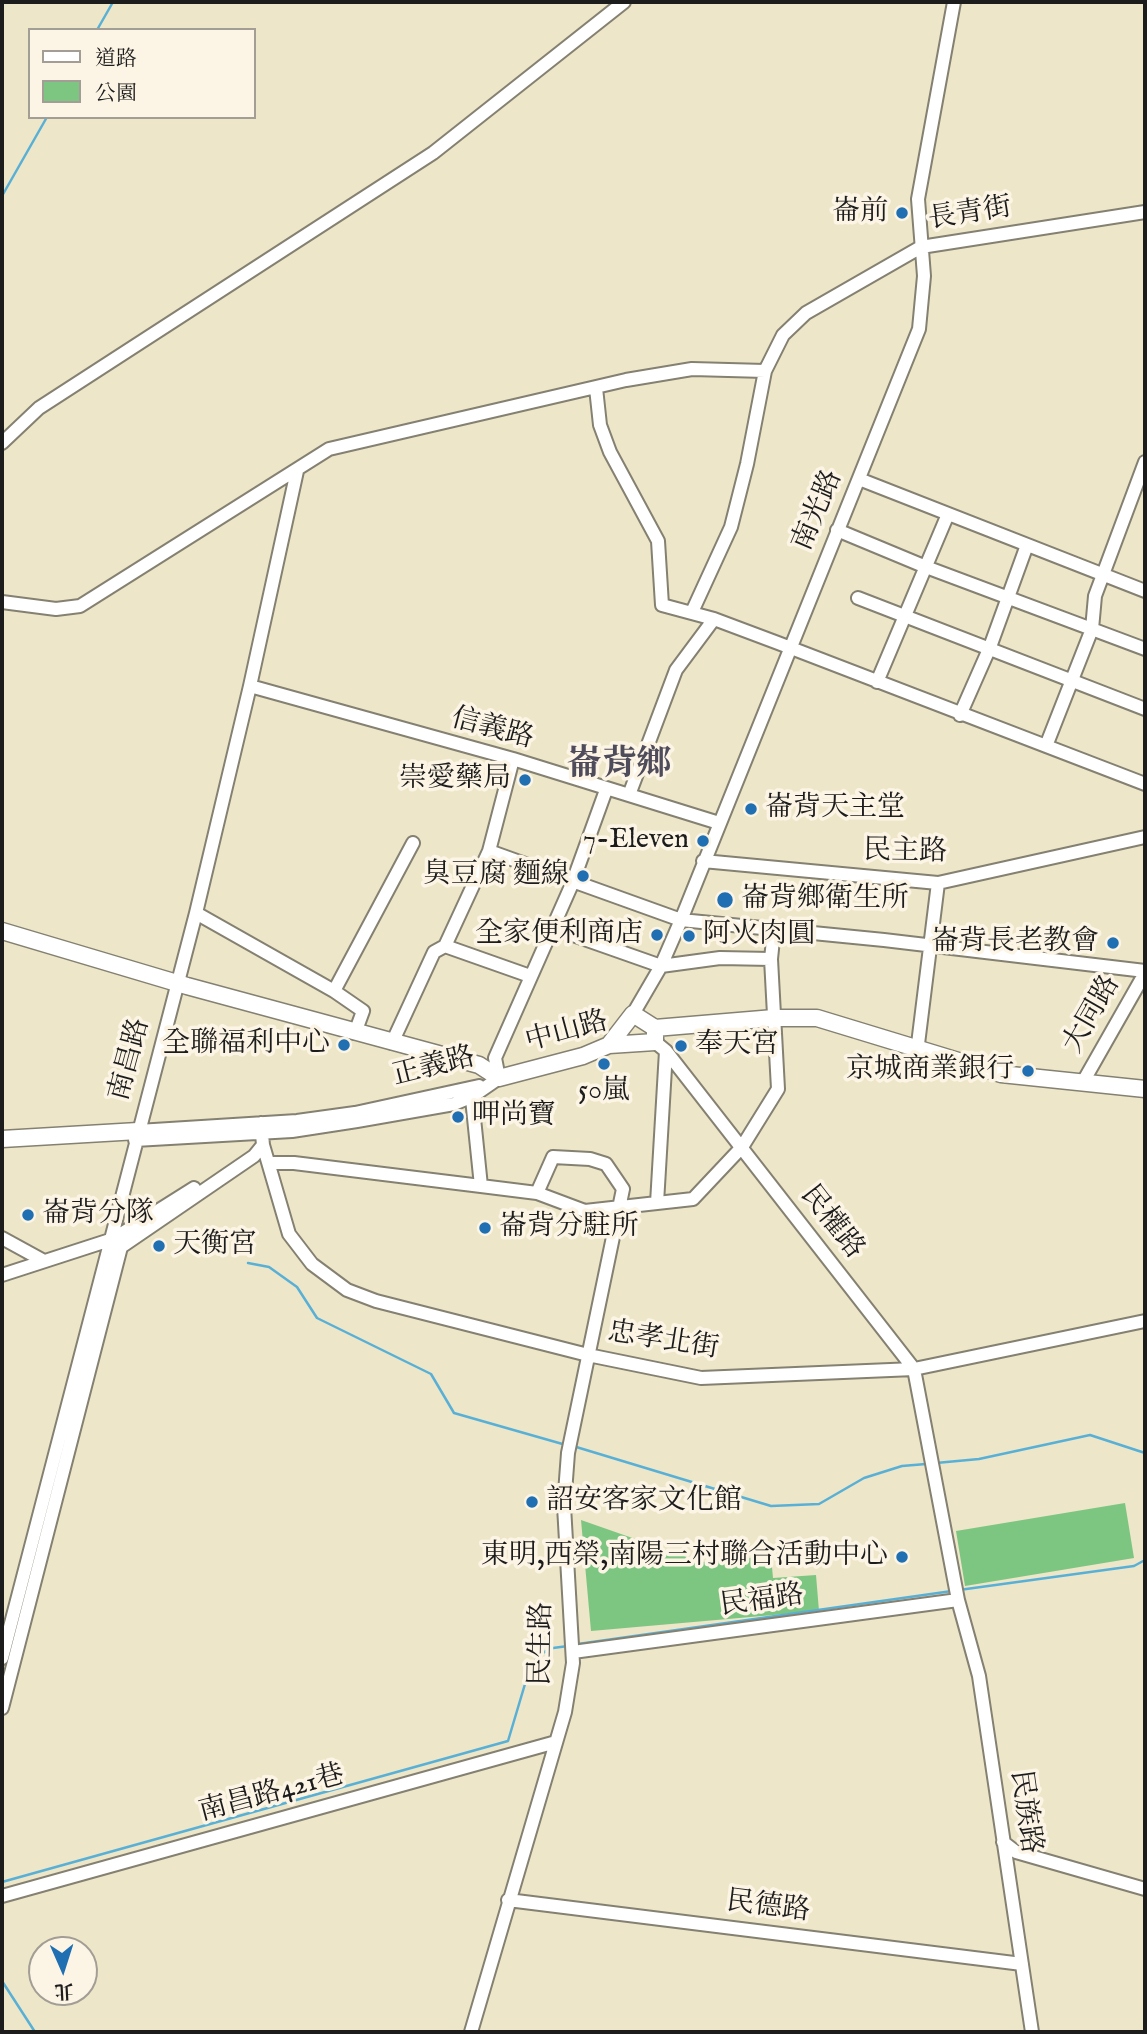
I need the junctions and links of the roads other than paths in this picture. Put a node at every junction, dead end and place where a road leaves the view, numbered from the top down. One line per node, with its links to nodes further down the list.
1 (624, 2): 7 (street)
2 (954, 2): 4 (street, 南光路)
3 (1145, 212): 4 (street, 長青街)
4 (921, 247): 5 (street, 長青街); 10 (street, 南光路)
5 (765, 371): 6 (street); 20 (street, 長青街)
6 (596, 388): 9 (street); 20 (street)
7 (2, 443)
8 (1145, 463): 15 (street)
9 (297, 471): 19 (street); 29 (street, 南昌路)
10 (859, 479): 11 (street); 12 (street, 南光路)
11 (948, 514): 13 (street); 14 (street)
12 (836, 530): 14 (street); 25 (street, 南光路)
13 (1027, 545): 15 (street); 18 (street)
14 (926, 568): 18 (street); 21 (street)
15 (1102, 574): 16 (street); 23 (street)
16 (1145, 592)
17 (858, 598): 21 (street)
18 (1008, 598): 23 (street); 24 (street)
19 (2, 602)
20 (692, 612): 22 (street)
21 (907, 615): 24 (street); 28 (street)
22 (714, 619): 25 (street); 36 (street)
23 (1092, 629): 26 (street); 27 (street)
24 (990, 647): 27 (street); 31 (street)
25 (789, 648): 28 (street); 37 (street, 南光路)
26 (1145, 649)
27 (1073, 680): 30 (street); 32 (street)
28 (877, 682): 31 (street)
29 (250, 686): 33 (street, 信義路); 44 (street, 南昌路)
30 (1145, 709)
31 (960, 715): 32 (street)
32 (1046, 746): 34 (street)
33 (513, 759): 35 (street, 信義路); 40 (street)
34 (1145, 784)
35 (606, 790): 36 (street, 信義路); 43 (street)
36 (629, 795): 37 (street, 信義路)
37 (719, 823): 41 (street, 南光路)
38 (1145, 836): 42 (street, 民主路)
39 (413, 844): 56 (street)
40 (489, 851): 43 (street); 50 (street)
41 (703, 861): 42 (street, 民主路); 45 (street, 南光路)
42 (938, 883): 49 (street)
43 (572, 884): 45 (street); 46 (street)
44 (195, 912): 55 (street, 南昌路); 56 (street)
45 (681, 920): 47 (street); 52 (street, 南光路)
46 (553, 928): 52 (street); 54 (street)
47 (774, 930): 49 (street); 51 (street)
48 (2, 931): 55 (main road, 中山路)
49 (931, 945): 53 (street); 63 (street)
50 (445, 946): 54 (street); 61 (street)
51 (772, 959): 52 (street); 58 (street)
52 (661, 966): 57 (street, 南光路)
53 (1145, 972): 65 (street, 大同路)
54 (530, 976): 64 (street)
55 (177, 983): 59 (main road, 中山路); 70 (street, 南昌路)
56 (334, 991): 59 (street)
57 (633, 1014): 60 (main road); 62 (main road)
58 (774, 1018): 60 (main road, 中山路); 63 (main road, 中山路); 73 (street)
59 (355, 1033): 61 (main road, 中山路)
60 (659, 1040): 62 (main road, 中山路); 73 (street, 民權路); 77 (street)
61 (393, 1043): 64 (main road, 中山路)
62 (609, 1045): 64 (main road, 中山路)
63 (917, 1052): 65 (main road, 中山路)
64 (499, 1078): 67 (street, 正義路)
65 (1083, 1082): 66 (main road, 中山路)
66 (1145, 1089)
67 (472, 1092): 68 (street, 正義路); 75 (street)
68 (295, 1126): 69 (street); 69 (street, 正義路)
69 (262, 1134): 70 (street, 正義路); 74 (street, 忠孝北街); 80 (street)
70 (136, 1135): 71 (main road, 正義路); 72 (main road, 正義路); 80 (street, 南昌路)
71 (2, 1139)
72 (2, 1147)
73 (742, 1147): 77 (street); 85 (street, 民權路)
74 (269, 1163): 75 (street); 84 (street, 忠孝北街)
75 (481, 1186): 76 (street)
76 (537, 1193): 78 (street); 78 (street)
77 (657, 1203): 78 (street)
78 (622, 1208): 84 (street, 民生路)
79 (2, 1238): 81 (street)
80 (117, 1243): 81 (street); 88 (street, 南昌路); 89 (street, 南昌路)
81 (44, 1261): 82 (street)
82 (2, 1275)
83 (1145, 1321): 85 (street, 忠孝北街)
84 (588, 1354): 85 (street, 忠孝北街); 87 (street, 民生路)
85 (914, 1368): 86 (street, 民權路)
86 (958, 1600): 87 (street, 民福路); 91 (street, 民族路)
87 (573, 1652): 90 (street, 民生路)
88 (2, 1658)
89 (2, 1708)
90 (556, 1742): 93 (street, 南昌路421巷); 94 (street, 民生路)
91 (1003, 1842): 92 (street); 95 (street, 民族路)
92 (1145, 1889)
93 (2, 1896)
94 (508, 1900): 95 (street, 民德路); 96 (street, 民生路)
95 (1022, 1964): 97 (street, 民族路)
96 (471, 2032)
97 (1032, 2032)

